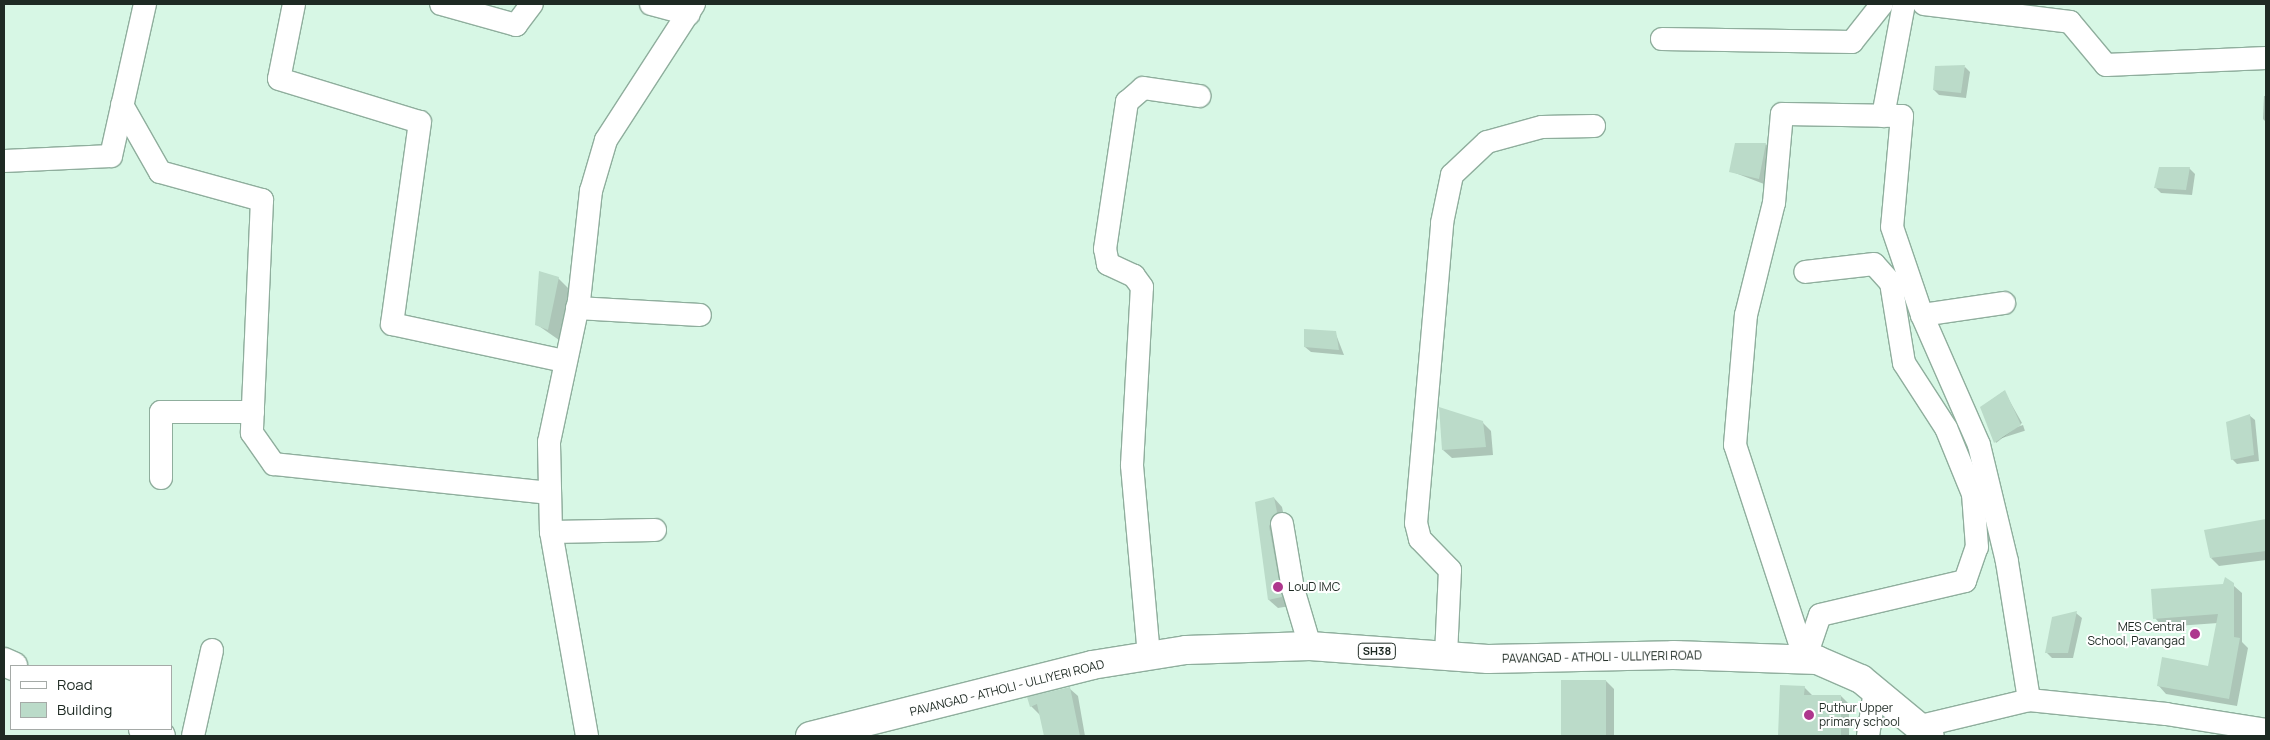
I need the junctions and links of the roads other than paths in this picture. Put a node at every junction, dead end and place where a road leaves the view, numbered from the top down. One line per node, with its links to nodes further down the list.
1 (145, 4): 13 (street)
2 (294, 4): 22 (street)
3 (441, 4): 4 (street)
4 (532, 4)
5 (651, 4): 9 (street)
6 (1882, 4): 10 (street)
7 (1904, 4): 14 (street)
8 (1924, 4): 11 (street)
9 (691, 9): 19 (street)
10 (1662, 39)
11 (2266, 58)
12 (1199, 96): 32 (street)
13 (122, 105): 16 (street); 23 (street)
14 (1884, 116): 20 (street); 33 (street)
15 (1594, 126): 31 (street)
16 (4, 161)
17 (1805, 272): 33 (street)
18 (2004, 303): 20 (street)
19 (577, 308): 21 (street); 22 (street)
20 (1922, 315): 35 (street)
21 (700, 316)
22 (564, 361): 25 (street)
23 (253, 412): 24 (street); 25 (street)
24 (161, 478)
25 (548, 494): 28 (street)
26 (1282, 524): 29 (street)
27 (655, 530): 28 (street)
28 (551, 532): 41 (street)
29 (1310, 646): 31 (main road, PAVANGAD - ATHOLI - ULLIYERI ROAD / SH38); 32 (main road, PAVANGAD - ATHOLI - ULLIYERI ROAD / SH38)
30 (212, 650): 40 (street)
31 (1446, 655): 33 (main road, PAVANGAD - ATHOLI - ULLIYERI ROAD / SH38)
32 (1149, 656): 42 (main road, PAVANGAD - ATHOLI - ULLIYERI ROAD / SH38)
33 (1805, 659): 34 (main road, PAVANGAD - ATHOLI - ULLIYERI ROAD / SH38)
34 (1875, 690): 38 (main road, PAVANGAD - ATHOLI - ULLIYERI ROAD / SH38); 43 (street)
35 (2029, 700): 37 (street); 38 (street)
36 (146, 730): 39 (main road)
37 (2266, 730)
38 (1925, 731)
39 (161, 736)
40 (193, 736)
41 (587, 736)
42 (810, 736)
43 (1868, 736)

